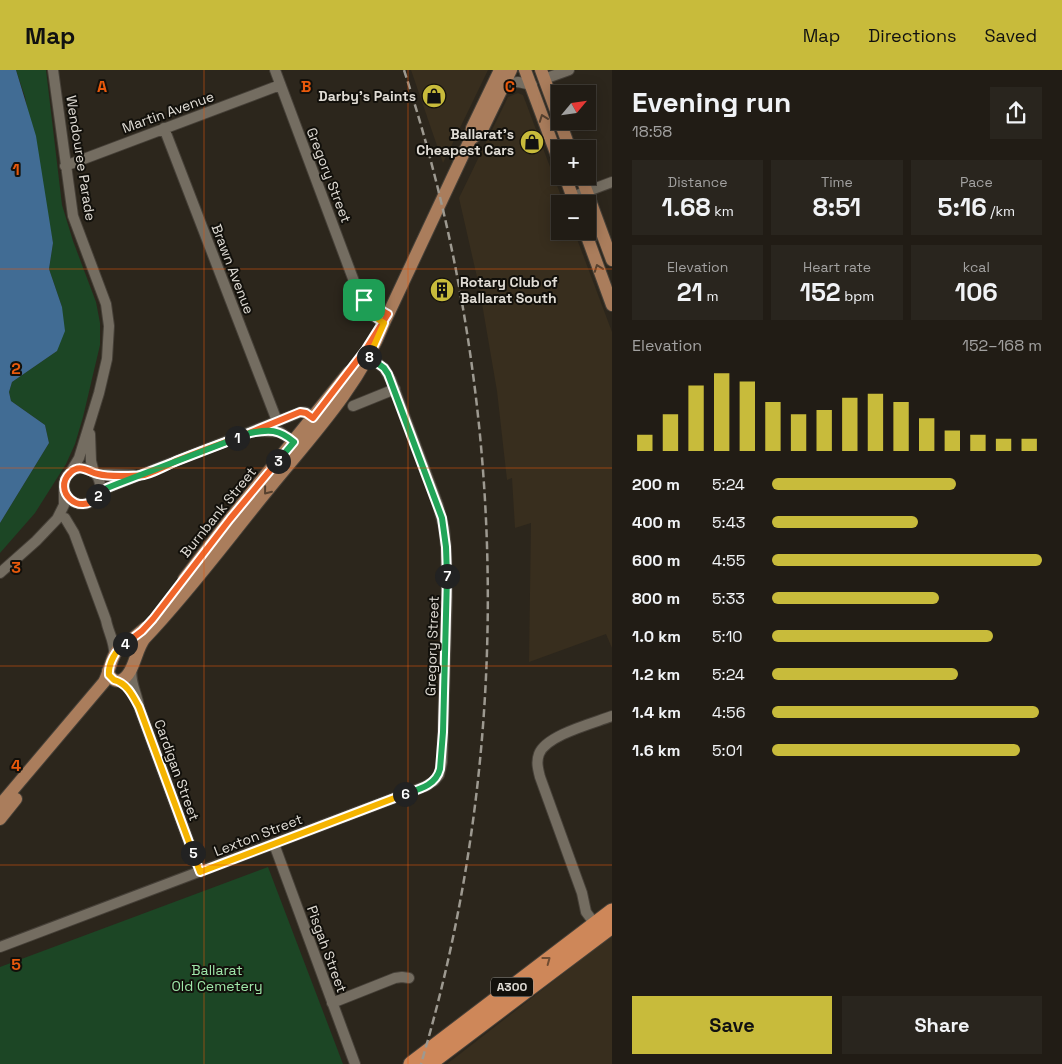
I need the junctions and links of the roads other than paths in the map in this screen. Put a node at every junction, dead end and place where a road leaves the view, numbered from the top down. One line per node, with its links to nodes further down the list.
1 (53, 70): 15 (street, Wendouree Parade)
2 (275, 70): 9 (street, Gregory Street)
3 (500, 70): 12 (main road, Burnbank Street)
4 (511, 70): 8 (main road, Burnbank Street)
5 (526, 70): 10 (main road)
6 (569, 70): 7 (street)
7 (542, 75): 14 (main road)
8 (504, 84): 10 (street); 12 (main road, Burnbank Street)
9 (280, 85): 11 (street, Martin Avenue); 23 (street, Gregory Street)
10 (532, 86): 13 (main road, one-way to 10)
11 (164, 128): 15 (street, Martin Avenue); 27 (street, Brawn Avenue)
12 (470, 140): 23 (main road, Burnbank Street)
13 (551, 140)
14 (567, 140)
15 (65, 166): 28 (street, Wendouree Parade)
16 (612, 182): 18 (street)
17 (583, 185): 18 (main road)
18 (586, 192): 19 (street); 21 (main road)
19 (581, 195)
20 (588, 240): 22 (main road, one-way to 20)
21 (612, 260)
22 (612, 305)
23 (386, 319): 24 (main road, Burnbank Street); 29 (main road, Burnbank Street)
24 (369, 358): 25 (street, Gregory Street); 29 (main road, Burnbank Street)
25 (395, 389): 26 (street); 49 (street, Gregory Street)
26 (353, 406)
27 (277, 421): 29 (street); 30 (street)
28 (90, 423): 32 (street, Wendouree Parade); 33 (street, Wendouree Parade)
29 (315, 423): 31 (main road, Burnbank Street)
30 (250, 433): 31 (street); 34 (street)
31 (298, 445): 42 (main road, Burnbank Street); 44 (main road, Burnbank Street, one-way to 44)
32 (70, 473): 33 (street); 35 (street)
33 (95, 473): 34 (street); 36 (street)
34 (144, 475): 36 (street)
35 (64, 490): 37 (street); 39 (street)
36 (98, 496): 37 (street)
37 (85, 504): 38 (street)
38 (66, 518): 39 (street); 41 (street)
39 (36, 541): 40 (street)
40 (0, 573)
41 (106, 620): 42 (street); 43 (street)
42 (126, 644): 43 (main road, Burnbank Street); 44 (main road)
43 (114, 656): 45 (main road)
44 (134, 662): 46 (main road, Burnbank Street); 47 (street, Cardigan Street)
45 (108, 671): 46 (main road); 50 (main road)
46 (120, 681): 47 (street, Cardigan Street); 51 (main road)
47 (139, 707): 53 (street, Cardigan Street)
48 (612, 716): 54 (street)
49 (439, 775): 52 (street, Lexton Street)
50 (0, 805)
51 (0, 819)
52 (274, 844): 53 (street, Lexton Street); 57 (street, Pisgah Street)
53 (200, 872): 55 (street, Lexton Street)
54 (605, 922): 59 (highway, A300, one-way to 54); 60 (highway, A300)
55 (0, 946)
56 (409, 978): 57 (street)
57 (332, 1003): 58 (street, Pisgah Street)
58 (355, 1064)
59 (411, 1064)
60 (429, 1064)

